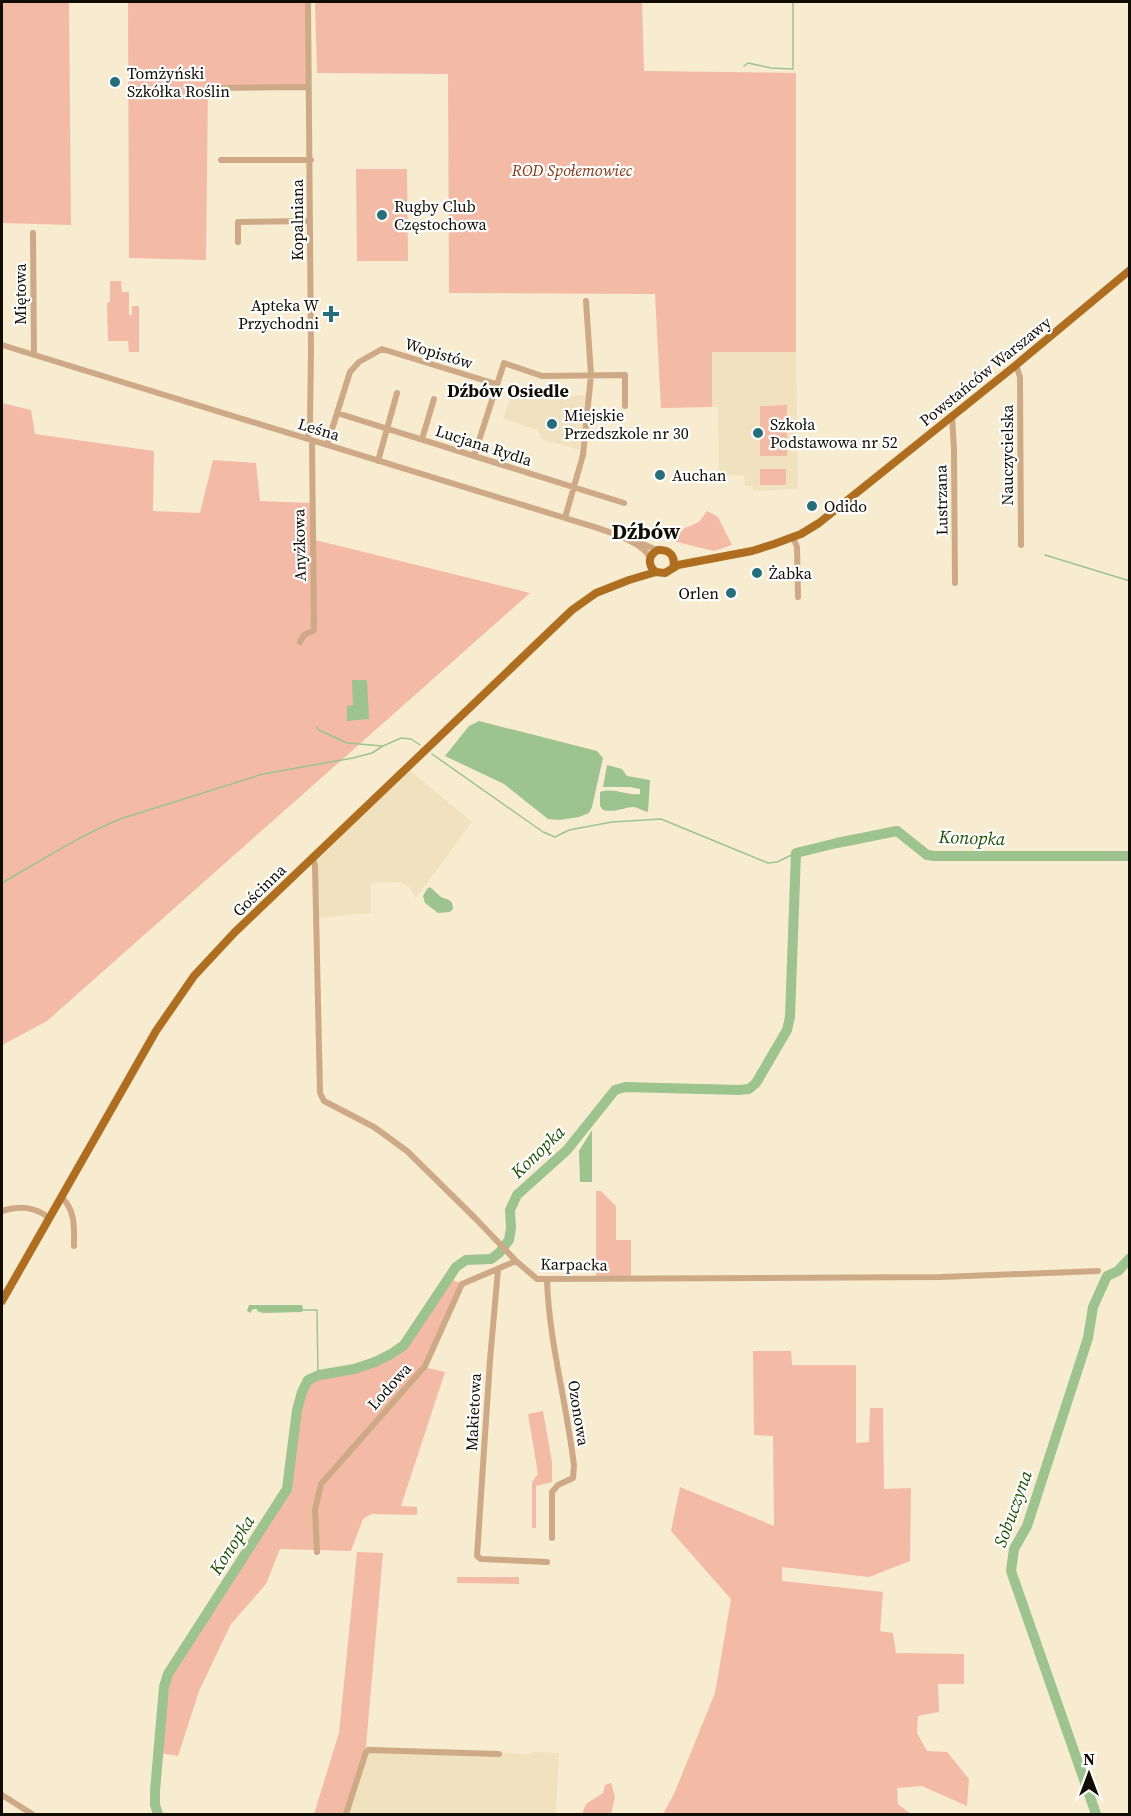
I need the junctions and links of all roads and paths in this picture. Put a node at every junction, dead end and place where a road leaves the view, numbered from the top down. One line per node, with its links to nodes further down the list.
1 (308, 2): 2 (street, Kopalniana)
2 (308, 87): 3 (street); 5 (street, Kopalniana)
3 (221, 88)
4 (221, 160): 5 (street)
5 (310, 160): 6 (street, Kopalniana)
6 (309, 221): 8 (street); 23 (street, Kopalniana)
7 (33, 233): 12 (street, Miętowa)
8 (238, 242)
9 (1130, 270): 13 (main road, Powstańców Warszawy)
10 (586, 301): 14 (street)
11 (2, 345): 12 (street, Leśna)
12 (34, 355): 23 (street, Leśna)
13 (1016, 365): 20 (main road, Powstańców Warszawy); 32 (street, Nauczycielska)
14 (591, 375): 15 (street); 18 (street); 27 (street)
15 (496, 384): 19 (street, Wopistów); 25 (street)
16 (397, 393): 21 (street)
17 (434, 399): 22 (street)
18 (625, 406)
19 (337, 413): 21 (street, Lucjana Rydla); 24 (street, Wopistów)
20 (952, 416): 30 (main road, Powstańców Warszawy); 40 (street, Lustrzana)
21 (387, 428): 22 (street, Lucjana Rydla); 26 (street)
22 (422, 439): 25 (street, Lucjana Rydla)
23 (310, 440): 24 (street, Leśna); 42 (street, Anyżkowa)
24 (327, 445): 26 (street, Leśna)
25 (474, 456): 27 (street, Lucjana Rydla)
26 (378, 461): 29 (street, Leśna)
27 (573, 488): 28 (street, Lucjana Rydla); 29 (street)
28 (624, 503)
29 (565, 518): 31 (street, Leśna)
30 (793, 537): 35 (main road, Powstańców Warszawy); 41 (street)
31 (629, 540): 33 (street, Leśna); 36 (street, Leśna)
32 (1021, 545)
33 (657, 550): 34 (main road); 36 (main road)
34 (674, 558): 35 (main road, Powstańców Warszawy); 37 (main road)
35 (695, 561): 37 (main road, Powstańców Warszawy)
36 (650, 562): 38 (main road); 39 (main road, Gościnna)
37 (673, 568): 38 (main road)
38 (656, 572): 39 (main road, Gościnna)
39 (629, 580): 43 (main road, Gościnna)
40 (955, 584)
41 (798, 597)
42 (300, 642)
43 (313, 858): 44 (main road, Gościnna); 48 (street, Karpacka)
44 (61, 1197): 46 (main road, Gościnna); 47 (street)
45 (2, 1211): 46 (street)
46 (49, 1218): 52 (main road, Gościnna)
47 (74, 1246)
48 (516, 1261): 49 (street, Lodowa); 51 (street, Karpacka)
49 (498, 1270): 54 (street, Lodowa); 55 (street, Makietowa)
50 (1098, 1272): 51 (street, Karpacka)
51 (547, 1280): 53 (street, Ozonowa)
52 (2, 1301)
53 (552, 1538)
54 (317, 1552)
55 (547, 1562)
56 (499, 1754): 59 (street)
57 (2, 1795): 58 (street)
58 (32, 1815)
59 (346, 1815)

